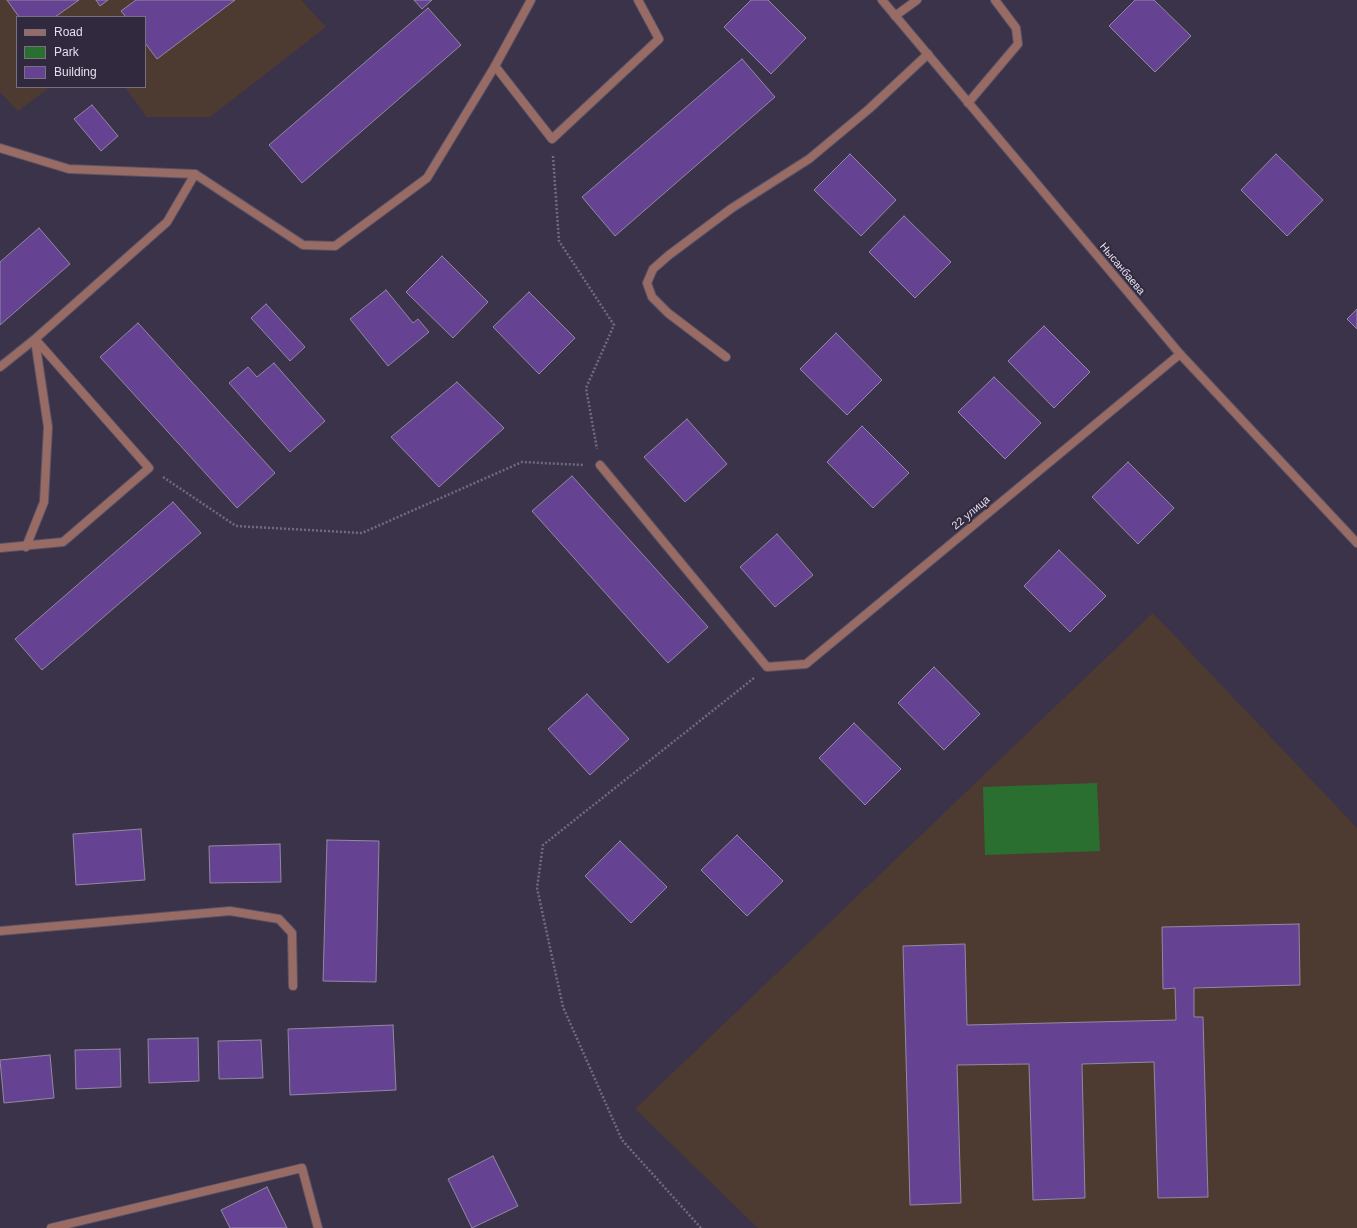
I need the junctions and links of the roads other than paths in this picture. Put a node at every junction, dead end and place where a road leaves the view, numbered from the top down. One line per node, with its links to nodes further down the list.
1 (531, 0): 8 (street)
2 (638, 0): 8 (street)
3 (882, 0): 6 (street, Нысанбаева)
4 (917, 0): 6 (street)
5 (994, 0): 9 (street)
6 (895, 16): 7 (street, Нысанбаева)
7 (928, 54): 9 (street, Нысанбаева); 14 (street)
8 (495, 66): 11 (street)
9 (968, 102): 13 (street, Нысанбаева)
10 (1, 150): 11 (street)
11 (195, 174): 12 (street)
12 (35, 339): 15 (street); 18 (street); 18 (street)
13 (1180, 354): 16 (street, 22 улица); 17 (street, Нысанбаева)
14 (726, 357)
15 (0, 367)
16 (600, 465)
17 (1357, 543)
18 (26, 547): 19 (street)
19 (0, 548)
20 (0, 931): 21 (street)
21 (293, 986)
22 (51, 1228): 23 (street)
23 (318, 1228)

